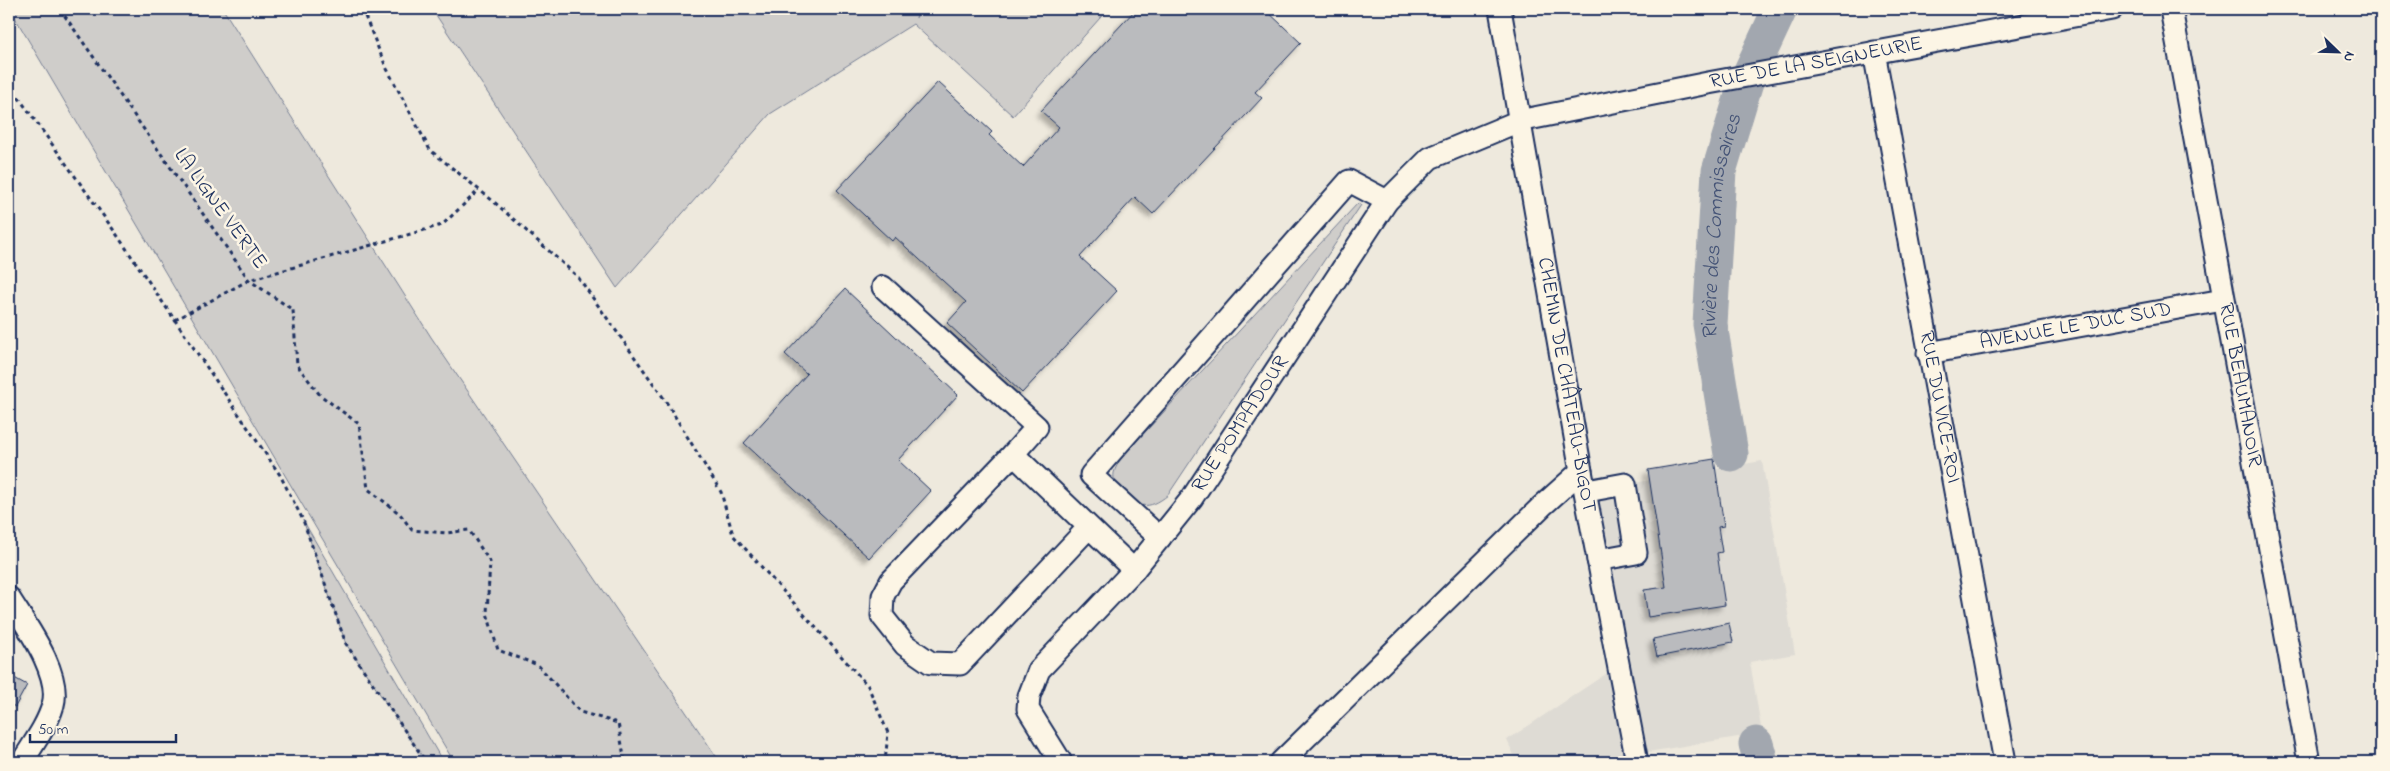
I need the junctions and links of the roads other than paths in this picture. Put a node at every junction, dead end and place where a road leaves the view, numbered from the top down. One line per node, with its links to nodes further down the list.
1 (1500, 9): 5 (street, CHEMIN DE CHÂTEAU-BIGOT)
2 (2112, 9): 4 (street, RUE DE LA SEIGNEURIE)
3 (2171, 9): 8 (street, RUE BEAUMANOIR)
4 (1874, 52): 5 (street, RUE DE LA SEIGNEURIE); 9 (street, RUE DU VICE-ROI)
5 (1519, 121): 6 (street, RUE POMPADOUR); 11 (street, CHEMIN DE CHÂTEAU-BIGOT)
6 (1387, 201): 13 (street, RUE POMPADOUR); 13 (street)
7 (883, 287): 10 (street)
8 (2223, 300): 9 (street, AVENUE LE DUC SUD); 22 (street, RUE BEAUMANOIR)
9 (1928, 353): 21 (street, RUE DU VICE-ROI)
10 (1013, 454): 12 (street); 12 (street)
11 (1584, 481): 14 (street, CHEMIN DE CHÂTEAU-BIGOT); 14 (street); 19 (street)
12 (1089, 527): 15 (street)
13 (1160, 538): 15 (street, RUE POMPADOUR)
14 (1598, 560): 20 (street, CHEMIN DE CHÂTEAU-BIGOT)
15 (1134, 570): 18 (street, RUE POMPADOUR)
16 (9, 598): 17 (street)
17 (22, 762)
18 (1062, 762)
19 (1281, 762)
20 (1637, 762)
21 (2005, 762)
22 (2309, 762)

